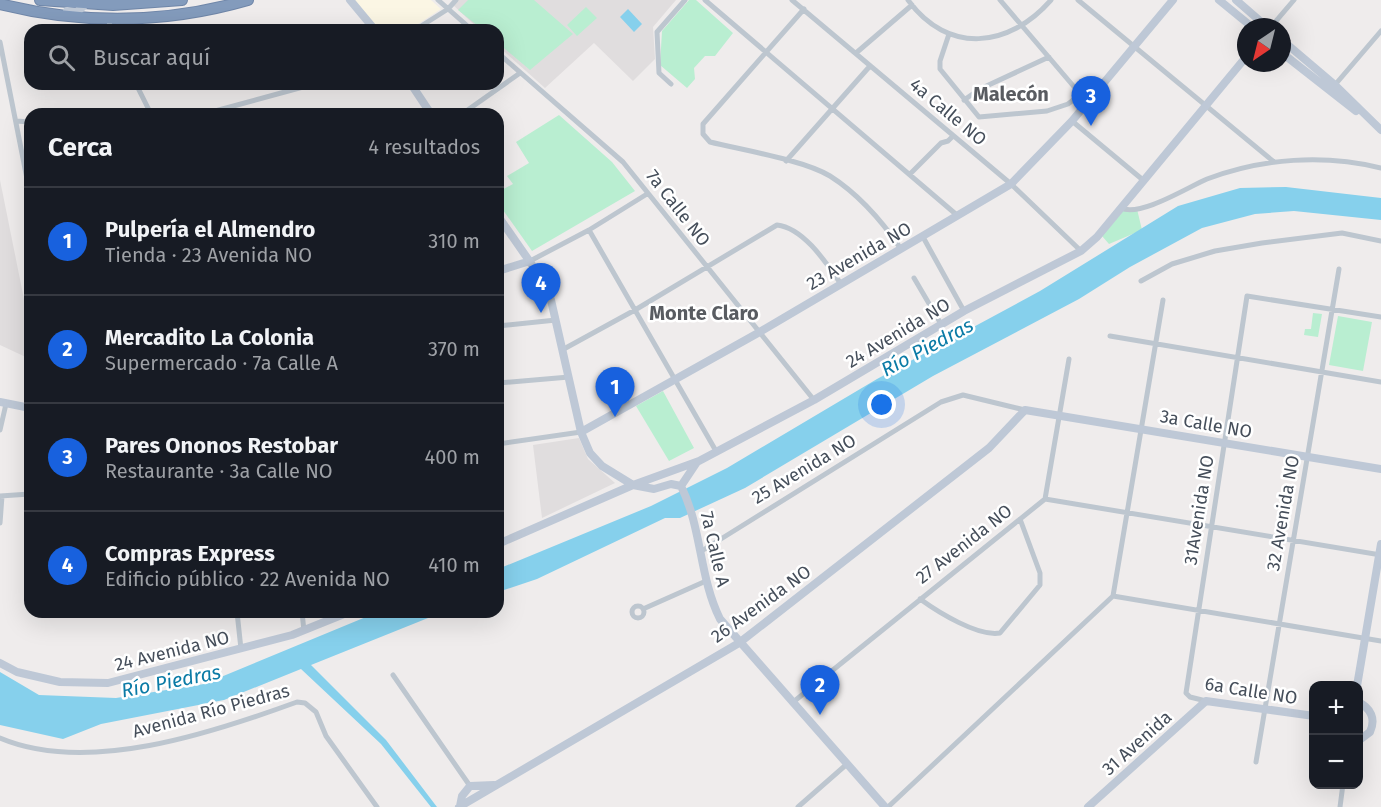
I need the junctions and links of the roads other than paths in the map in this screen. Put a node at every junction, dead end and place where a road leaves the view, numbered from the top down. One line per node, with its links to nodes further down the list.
1 (40, 0): 18 (highway)
2 (182, 0): 17 (highway)
3 (248, 0): 28 (highway)
4 (350, 0): 29 (street)
5 (438, 0): 21 (street)
6 (456, 0): 21 (street)
7 (685, 0): 47 (street)
8 (705, 0): 38 (street)
9 (792, 0): 22 (street, 4a Calle NO)
10 (1000, 0): 32 (street)
11 (1051, 0): 32 (street)
12 (1078, 0): 36 (street)
13 (1173, 0): 36 (street, 23 Avenida NO)
14 (1219, 0): 24 (street)
15 (1236, 0): 25 (street)
16 (1294, 0): 26 (street)
17 (165, 1): 18 (highway)
18 (81, 2): 23 (street)
19 (910, 3): 34 (street); 39 (street)
20 (0, 4): 23 (highway)
21 (448, 9): 30 (street); 31 (street)
22 (804, 9): 38 (street); 39 (street, 4a Calle NO)
23 (54, 16): 27 (highway)
24 (1241, 18)
25 (1258, 18)
26 (1277, 18)
27 (104, 24)
28 (117, 24)
29 (370, 24)
30 (424, 24)
31 (465, 24)
32 (1023, 26): 34 (street); 40 (street)
33 (1381, 31): 48 (street)
34 (949, 34): 54 (street)
35 (0, 42): 62 (street)
36 (1134, 46): 55 (street, 23 Avenida NO); 56 (street)
37 (1291, 49): 48 (street)
38 (766, 53): 61 (street); 69 (street)
39 (856, 53): 43 (street, 4a Calle NO)
40 (1049, 57): 53 (street); 54 (street)
41 (504, 58): 45 (street, 7a Calle NO)
42 (1291, 58): 48 (street)
43 (870, 66): 61 (street); 66 (street, 4a Calle NO)
44 (1237, 67): 56 (street, 24 Avenida NO)
45 (520, 73): 46 (street); 76 (street, 7a Calle NO)
46 (504, 84)
47 (670, 84)
48 (1332, 88): 65 (street)
49 (139, 90): 57 (street)
50 (292, 90): 58 (street)
51 (415, 90): 59 (street)
52 (496, 90): 60 (street)
53 (1081, 94): 54 (street); 55 (street)
54 (964, 100)
55 (1088, 102): 63 (street, 23 Avenida NO)
56 (1204, 105): 70 (street); 74 (street, 24 Avenida NO)
57 (148, 108)
58 (226, 108)
59 (427, 108)
60 (470, 108)
61 (832, 109): 69 (street); 73 (street)
62 (16, 121): 64 (street); 71 (street)
63 (1072, 121): 74 (street); 75 (street, 23 Avenida NO)
64 (24, 122)
65 (1379, 126)
66 (947, 130): 67 (street, 4a Calle NO); 68 (street)
67 (953, 136): 68 (street); 75 (street, 4a Calle NO)
68 (941, 143): 73 (street)
69 (786, 161): 83 (street)
70 (1274, 162): 72 (street); 77 (street)
71 (24, 163)
72 (1381, 168)
73 (910, 174): 78 (street)
74 (1143, 180): 77 (street, 24 Avenida NO)
75 (1011, 184): 78 (street, 23 Avenida NO); 84 (street, 4a Calle NO)
76 (647, 194): 80 (street); 86 (street, 7a Calle NO)
77 (1121, 208): 84 (street, 24 Avenida NO)
78 (958, 216): 81 (street, 23 Avenida NO)
79 (504, 224): 85 (street)
80 (589, 230): 85 (street); 94 (street)
81 (923, 237): 83 (street, 23 Avenida NO); 95 (street)
82 (1381, 241): 90 (street)
83 (901, 249): 91 (street, 23 Avenida NO)
84 (1081, 251): 95 (street, 24 Avenida NO)
85 (530, 261): 87 (street); 97 (street)
86 (705, 266): 91 (street); 94 (street); 100 (street, 7a Calle NO)
87 (504, 269)
88 (1339, 269): 93 (street, 32 Avenida NO)
89 (914, 278): 98 (street)
90 (1141, 281)
91 (841, 284): 100 (street, 23 Avenida NO)
92 (1163, 300): 102 (street)
93 (1332, 309): 96 (street); 104 (street, 31Avenida NO); 106 (street, 32 Avenida NO)
94 (635, 310): 103 (street); 108 (street)
95 (964, 311): 98 (street, 24 Avenida NO)
96 (1381, 317)
97 (556, 320): 99 (street); 103 (street)
98 (941, 324): 111 (street, 24 Avenida NO)
99 (504, 325)
100 (759, 333): 108 (street, 23 Avenida NO); 111 (street, 7a Calle NO)
101 (1110, 336): 102 (street)
102 (1156, 344): 104 (street); 116 (street)
103 (562, 350): 107 (street)
104 (1237, 358): 106 (street); 119 (street, 31Avenida NO)
105 (1069, 359): 115 (street)
106 (1322, 372): 110 (street); 122 (street, 32 Avenida NO)
107 (569, 377): 109 (street); 118 (street)
108 (676, 381): 118 (street, 23 Avenida NO); 121 (street)
109 (504, 382)
110 (1381, 382)
111 (814, 400): 121 (street, 24 Avenida NO)
112 (3, 403): 113 (street); 117 (street)
113 (24, 407)
114 (1025, 410): 115 (street, 3a Calle NO); 137 (street, 25 Avenida NO); 151 (street, 26 Avenida NO)
115 (1060, 415): 116 (street, 3a Calle NO); 129 (street)
116 (1142, 428): 119 (street, 3a Calle NO); 130 (street)
117 (0, 430)
118 (581, 432): 120 (street, 23 Avenida NO); 125 (street)
119 (1224, 442): 122 (street, 3a Calle NO); 133 (street, 31Avenida NO)
120 (504, 443)
121 (716, 451): 123 (street, 24 Avenida NO)
122 (1307, 456): 124 (street, 3a Calle NO); 135 (street, 32 Avenida NO)
123 (699, 461): 125 (street, 24 Avenida NO); 126 (street)
124 (1381, 469)
125 (633, 486): 126 (street); 134 (street, 24 Avenida NO)
126 (682, 487): 137 (street, 7a Calle A)
127 (24, 494): 128 (street)
128 (1, 496): 132 (street)
129 (1046, 499): 130 (street); 131 (street, 27 Avenida NO)
130 (1127, 513): 133 (street); 140 (street)
131 (1020, 519): 141 (street, 27 Avenida NO); 141 (street)
132 (0, 523)
133 (1212, 525): 135 (street); 143 (street, 31Avenida NO)
134 (504, 541)
135 (1293, 541): 138 (street); 147 (street, 32 Avenida NO)
136 (1381, 544): 138 (street)
137 (700, 552): 139 (street, 7a Calle A)
138 (1380, 555): 149 (street)
139 (706, 581): 142 (street); 151 (street, 7a Calle A)
140 (1113, 596): 143 (street); 173 (street)
141 (920, 599): 158 (street, 27 Avenida NO)
142 (643, 609)
143 (1199, 612): 147 (street); 156 (street, 31Avenida NO)
144 (238, 618): 152 (street)
145 (303, 618): 148 (street)
146 (335, 618): 148 (street, 24 Avenida NO)
147 (1279, 624): 149 (street); 160 (street, 32 Avenida NO)
148 (304, 631): 152 (street, 24 Avenida NO)
149 (1365, 638): 150 (street); 155 (street)
150 (1381, 641)
151 (739, 643): 158 (street, 7a Calle A); 167 (street, 26 Avenida NO)
152 (241, 649): 153 (street, 24 Avenida NO)
153 (0, 663)
154 (393, 675): 168 (street)
155 (1358, 681)
156 (1186, 693): 157 (street, 6a Calle NO)
157 (1206, 701): 160 (street, 6a Calle NO); 174 (street, 31 Avenida)
158 (792, 703): 166 (street, 7a Calle A)
159 (1363, 705): 162 (street)
160 (1265, 709): 161 (street, 6a Calle NO); 165 (street, 32 Avenida NO)
161 (1309, 715)
162 (1377, 725): 164 (street)
163 (0, 738): 170 (street, Avenida Río Piedras)
164 (1363, 738)
165 (1256, 762)
166 (847, 764): 172 (street); 173 (street, 7a Calle A)
167 (494, 785): 168 (street); 171 (street, 26 Avenida NO)
168 (470, 786): 171 (street)
169 (1342, 789): 175 (street)
170 (377, 807)
171 (460, 807)
172 (798, 807)
173 (886, 807)
174 (1088, 807)
175 (1340, 807)

